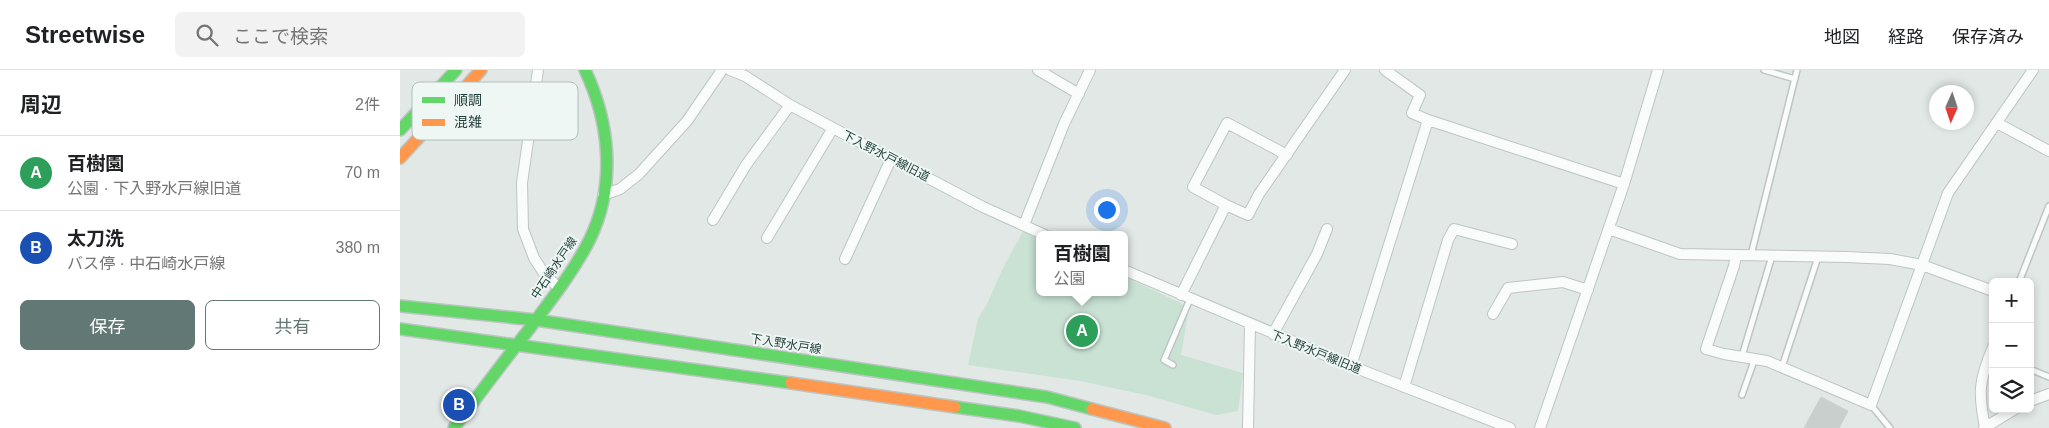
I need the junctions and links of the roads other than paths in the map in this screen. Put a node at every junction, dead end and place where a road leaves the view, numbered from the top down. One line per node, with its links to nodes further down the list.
1 (456, 70): 15 (main road)
2 (481, 70): 16 (main road)
3 (585, 70): 31 (main road, 中石崎水戸線)
4 (722, 70): 31 (street)
5 (730, 70): 18 (street, 下入野水戸線旧道)
6 (1038, 70): 17 (street)
7 (1090, 70): 17 (street)
8 (1345, 70): 27 (street)
9 (1386, 70): 20 (street)
10 (1658, 70): 30 (street)
11 (1764, 70): 14 (lane)
12 (1797, 70): 14 (lane)
13 (2033, 70): 21 (street)
14 (1795, 79): 42 (lane)
15 (445, 82)
16 (470, 82)
17 (1079, 94): 35 (street)
18 (790, 105): 22 (street, 下入野水戸線旧道); 34 (street)
19 (412, 117): 23 (main road)
20 (1428, 120): 30 (street); 64 (street)
21 (1997, 123): 26 (street); 46 (street)
22 (833, 128): 29 (street, 下入野水戸線旧道); 39 (street)
23 (400, 130)
24 (417, 140): 28 (main road)
25 (528, 140): 49 (street)
26 (2049, 151)
27 (1287, 155): 32 (street); 32 (street)
28 (400, 158)
29 (891, 159): 35 (street, 下入野水戸線旧道); 45 (street)
30 (1624, 184): 37 (street)
31 (603, 195): 49 (main road, 中石崎水戸線)
32 (1226, 205): 52 (street)
33 (2049, 206): 48 (lane)
34 (713, 220)
35 (1024, 226): 38 (street, 下入野水戸線旧道)
36 (1327, 229): 58 (street)
37 (1610, 229): 41 (street); 50 (street)
38 (1036, 231)
39 (767, 238)
40 (1512, 244): 68 (street)
41 (1736, 255): 42 (street); 60 (street)
42 (1751, 255): 43 (street)
43 (1772, 255): 44 (street); 60 (lane)
44 (1818, 256): 46 (street); 65 (lane)
45 (845, 259)
46 (1922, 265): 51 (street); 72 (street)
47 (1128, 272): 52 (street, 下入野水戸線旧道)
48 (2021, 278)
49 (559, 288): 55 (main road, 中石崎水戸線)
50 (1588, 290): 54 (street); 79 (street)
51 (1989, 290)
52 (1186, 297): 56 (street, 下入野水戸線旧道); 63 (lane)
53 (400, 306): 55 (main road, 下入野水戸線)
54 (1493, 314)
55 (536, 320): 59 (main road, 中石崎水戸線); 76 (main road, 下入野水戸線)
56 (1250, 324): 58 (street, 下入野水戸線旧道); 77 (street)
57 (400, 329): 59 (main road)
58 (1273, 334): 64 (street, 下入野水戸線旧道)
59 (516, 345): 74 (main road, 中石崎水戸線); 75 (main road)
60 (1742, 356): 61 (street)
61 (1755, 358): 65 (street); 70 (lane)
62 (1989, 360): 81 (street)
63 (1172, 365)
64 (1351, 366): 68 (street, 下入野水戸線旧道)
65 (1782, 367): 72 (street)
66 (2034, 370): 67 (lane)
67 (2049, 376)
68 (1404, 386): 78 (street, 下入野水戸線旧道)
69 (2049, 394): 71 (street)
70 (1742, 395)
71 (2034, 400)
72 (1871, 405): 80 (lane)
73 (2008, 413): 81 (street)
74 (459, 426)
75 (1076, 428)
76 (1165, 428)
77 (1248, 428)
78 (1510, 428)
79 (1540, 428)
80 (1890, 428)
81 (1984, 428)

